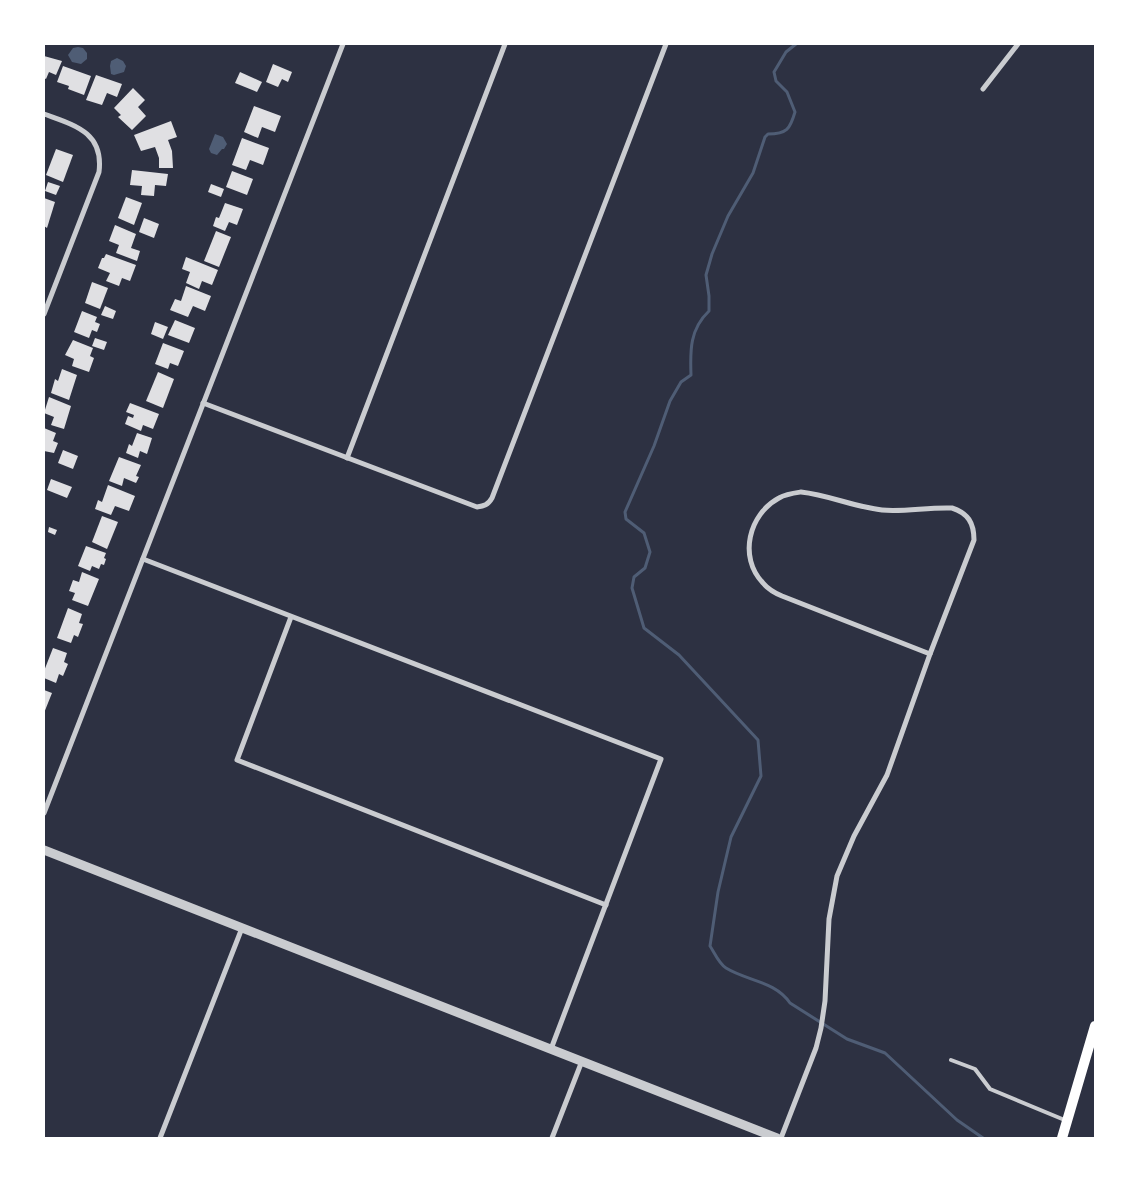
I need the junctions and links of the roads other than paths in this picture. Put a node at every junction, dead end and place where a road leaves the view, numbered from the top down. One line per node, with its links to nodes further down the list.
1 (343, 44): 8 (street)
2 (505, 44): 9 (street)
3 (666, 44): 9 (street)
4 (1018, 44): 5 (street)
5 (983, 89)
6 (44, 114): 7 (street)
7 (44, 314)
8 (204, 403): 9 (street); 10 (street)
9 (347, 458)
10 (143, 559): 11 (street); 13 (street)
11 (291, 617): 15 (street); 15 (street)
12 (930, 654): 12 (street); 26 (street)
13 (44, 813)
14 (44, 850): 16 (street)
15 (606, 905): 18 (street)
16 (242, 928): 18 (street); 23 (street)
17 (1095, 1026): 21 (main road)
18 (551, 1049): 20 (street)
19 (951, 1060): 21 (lane)
20 (582, 1062): 22 (street); 24 (street)
21 (1067, 1122): 27 (main road)
22 (762, 1136): 25 (street)
23 (160, 1138)
24 (552, 1138)
25 (777, 1138)
26 (781, 1138)
27 (1062, 1138)

